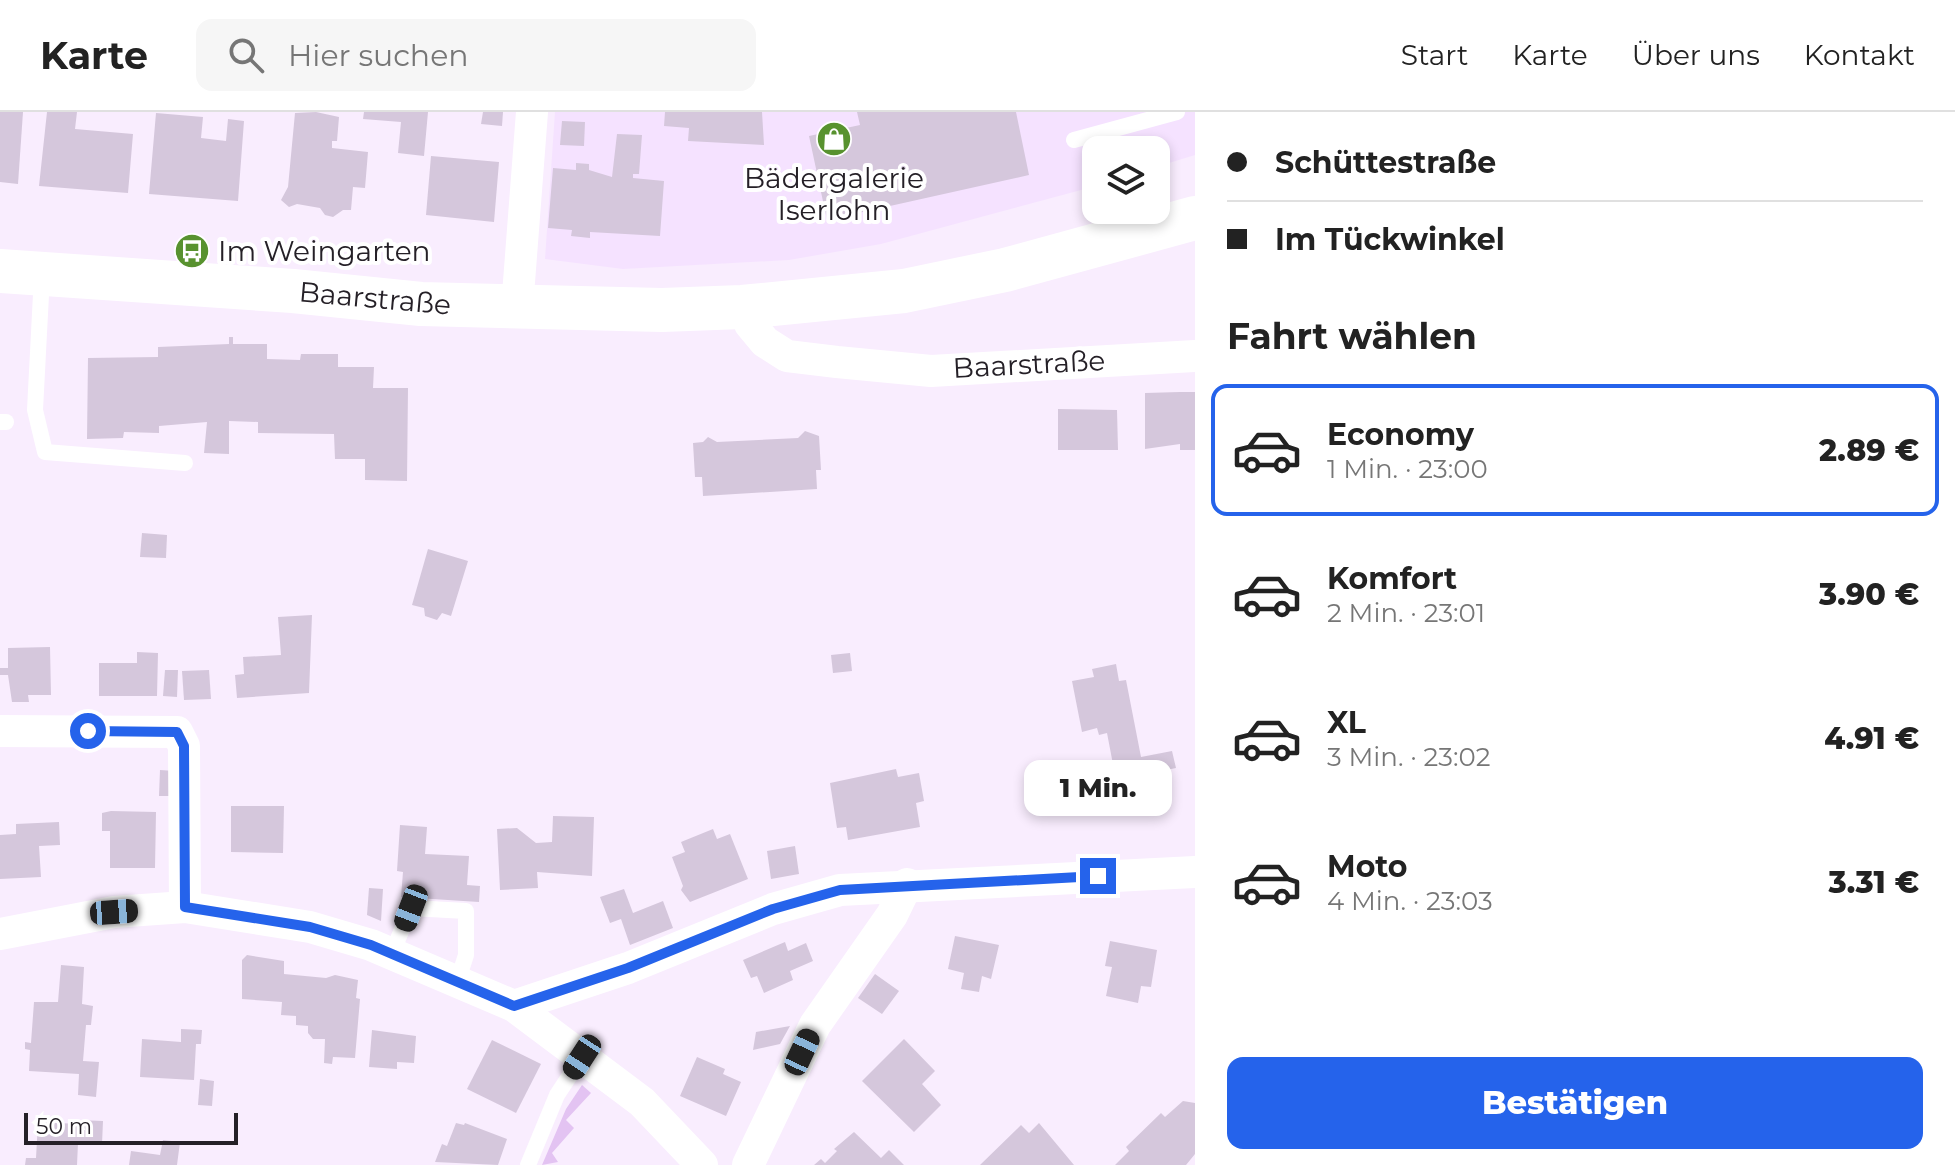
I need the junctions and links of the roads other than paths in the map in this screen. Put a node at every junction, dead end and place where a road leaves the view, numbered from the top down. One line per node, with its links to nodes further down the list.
1 (532, 112): 8 (street)
2 (1177, 112): 3 (lane)
3 (1074, 140)
4 (1195, 218): 7 (main road, Baarstraße)
5 (0, 271): 6 (main road, Baarstraße)
6 (42, 275): 8 (main road, Baarstraße); 10 (lane)
7 (750, 306): 8 (main road, Baarstraße); 9 (street, Baarstraße)
8 (517, 308)
9 (1195, 356)
10 (185, 463)
11 (0, 731): 14 (street)
12 (1195, 872): 13 (street)
13 (907, 884): 18 (street); 22 (street)
14 (185, 907): 15 (street); 16 (street)
15 (0, 934)
16 (392, 953): 17 (street); 17 (lane)
17 (458, 980): 18 (street)
18 (514, 1006): 19 (street)
19 (582, 1057): 20 (lane); 21 (street)
20 (528, 1165)
21 (702, 1165)
22 (748, 1165)

